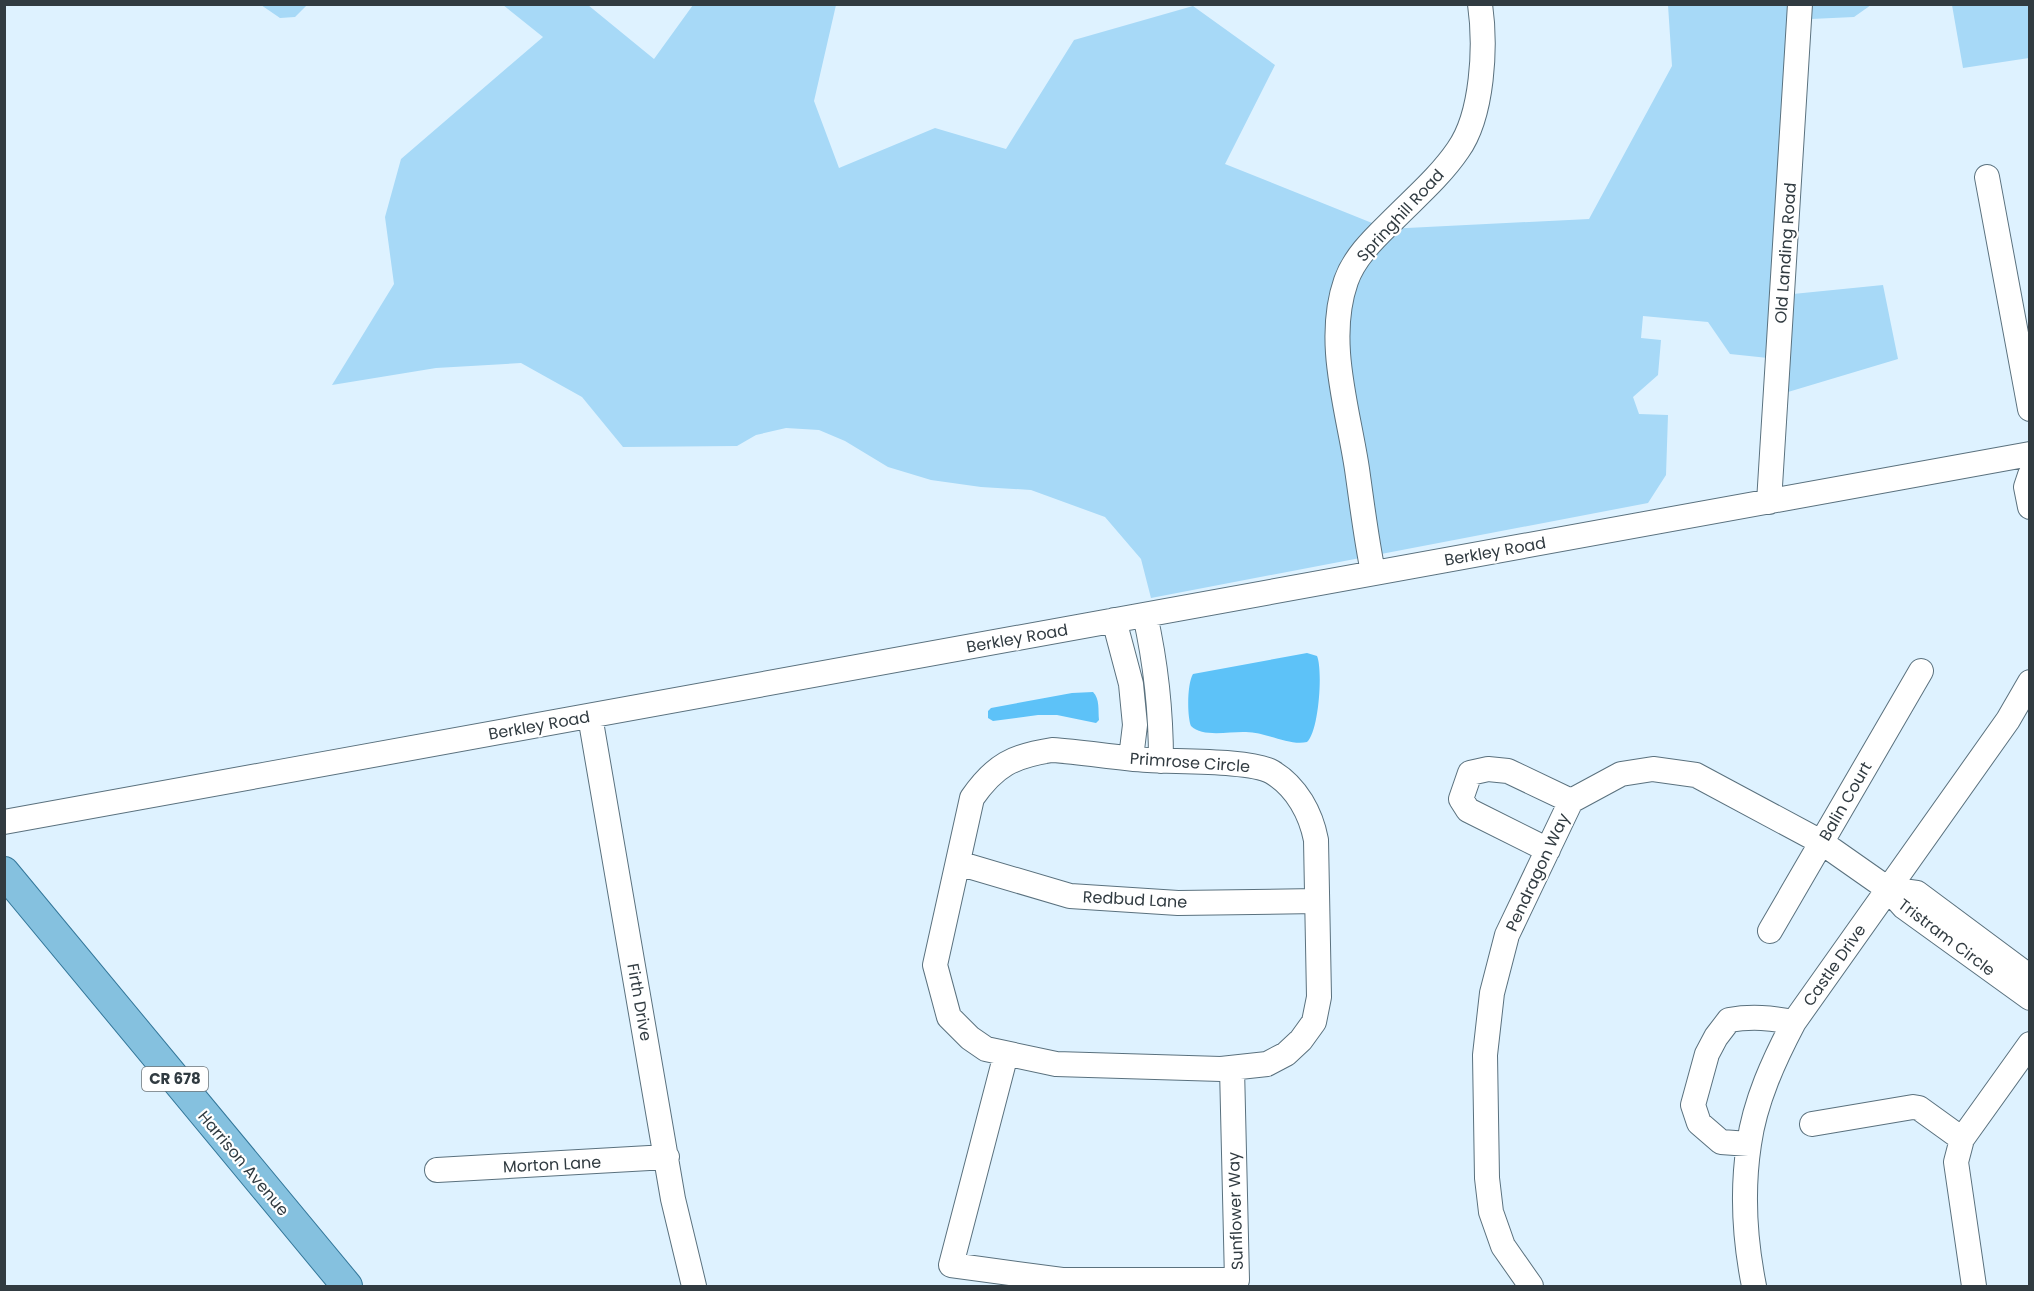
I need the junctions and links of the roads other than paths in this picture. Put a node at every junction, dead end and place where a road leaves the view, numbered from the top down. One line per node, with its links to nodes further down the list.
1 (1480, 4): 9 (street, Springhill Road)
2 (1800, 4): 7 (street, Old Landing Road)
3 (1987, 177): 4 (street)
4 (2030, 409)
5 (2030, 454): 7 (street, Berkley Road)
6 (2030, 475): 8 (street)
7 (1769, 502): 9 (street, Berkley Road)
8 (2030, 507)
9 (1373, 572): 10 (street, Berkley Road)
10 (1145, 615): 11 (street, Berkley Road); 16 (street)
11 (1114, 621): 14 (street, Berkley Road); 15 (street)
12 (1921, 671): 19 (street, Balin Court)
13 (2030, 682): 23 (street, Castle Drive)
14 (590, 716): 18 (street, Berkley Road); 35 (street, Firth Drive)
15 (1131, 758): 16 (street, Primrose Circle); 21 (street, Primrose Circle)
16 (1161, 761): 24 (street, Primrose Circle)
17 (1570, 801): 19 (street, Pendragon Way); 20 (street, Pendragon Way); 20 (street)
18 (4, 822)
19 (1821, 842): 23 (street, Pendragon Way); 25 (street, Balin Court)
20 (1548, 850): 37 (street, Pendragon Way)
21 (958, 863): 24 (street, Redbud Lane); 30 (street, Primrose Circle)
22 (4, 872): 38 (main road, Harrison Avenue / CR 678)
23 (1888, 889): 26 (street, Tristram Circle); 27 (street, Tristram Circle); 28 (street, Castle Drive)
24 (1317, 902): 31 (street, Primrose Circle)
25 (1770, 931)
26 (2030, 977)
27 (2030, 998)
28 (1794, 1022): 34 (street, Castle Drive); 34 (street)
29 (2030, 1044): 33 (street)
30 (1006, 1054): 31 (street, Primrose Circle); 31 (street, Sunflower Way)
31 (1232, 1068)
32 (1812, 1124): 33 (street)
33 (1962, 1139): 41 (street)
34 (1749, 1144): 40 (street, Castle Drive)
35 (667, 1157): 36 (street, Morton Lane); 39 (street, Firth Drive)
36 (437, 1170)
37 (1530, 1286)
38 (347, 1287)
39 (694, 1287)
40 (1754, 1287)
41 (1974, 1287)

